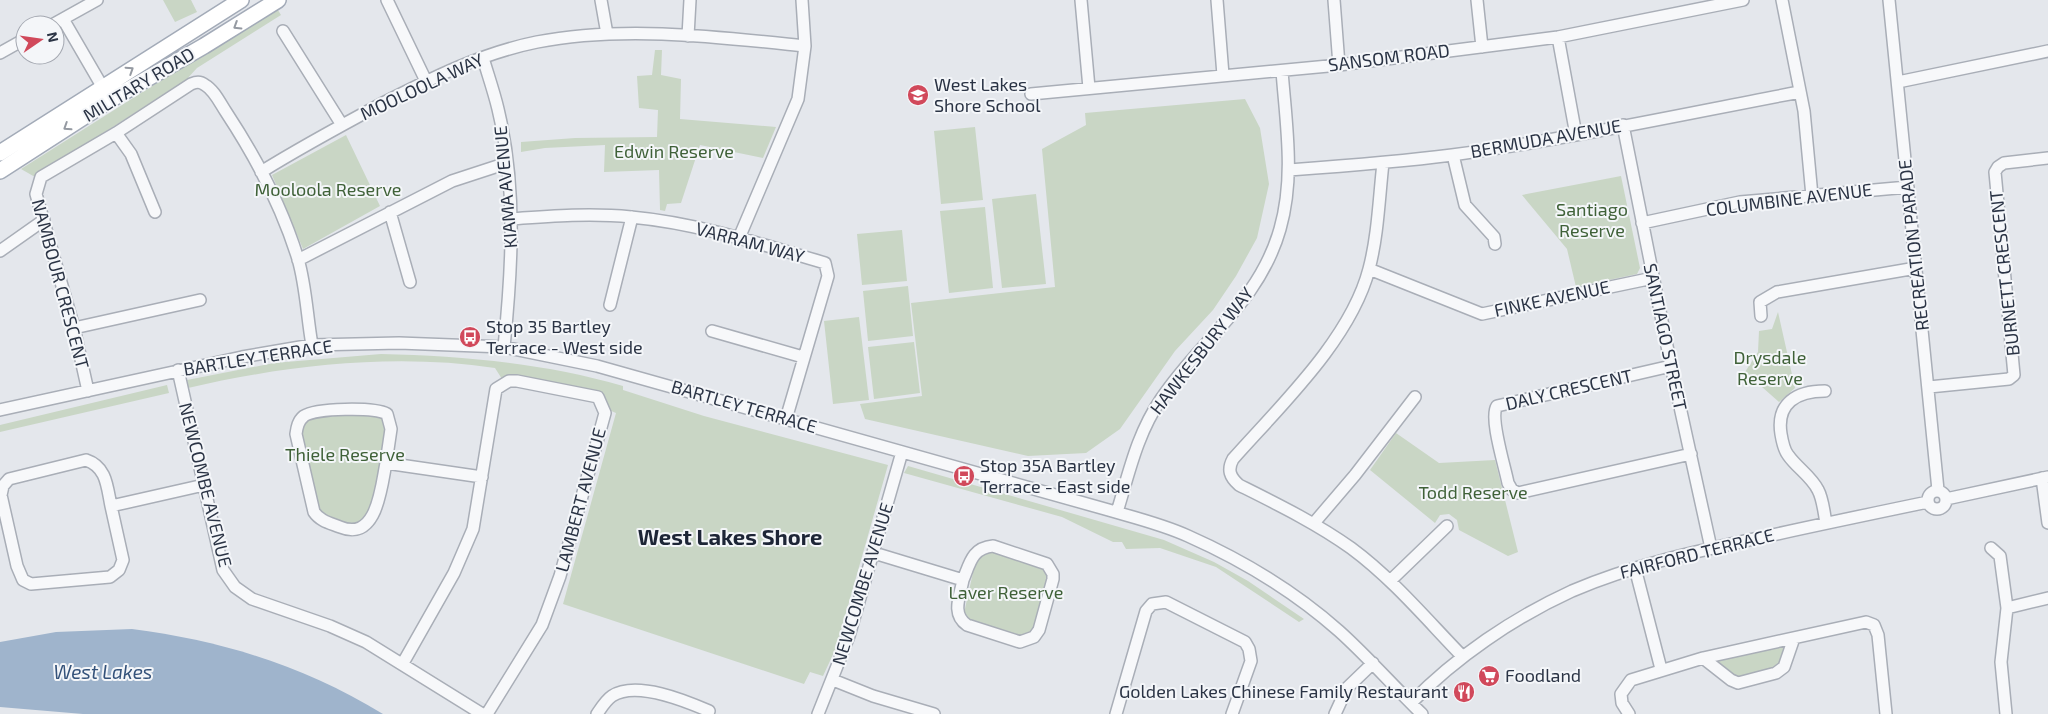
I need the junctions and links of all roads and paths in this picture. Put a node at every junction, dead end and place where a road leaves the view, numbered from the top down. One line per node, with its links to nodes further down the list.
1 (97, 0): 15 (street)
2 (241, 0): 34 (main road, MILITARY ROAD, one-way to 2)
3 (278, 0): 34 (main road, MILITARY ROAD, one-way to 34)
4 (387, 0): 30 (street)
5 (601, 0): 18 (street)
6 (690, 0): 19 (street)
7 (802, 0): 22 (street)
8 (1081, 0): 32 (street)
9 (1217, 0): 29 (street)
10 (1334, 0): 27 (street)
11 (1478, 0): 23 (street)
12 (1743, 0): 20 (street, SANSOM ROAD)
13 (1782, 0): 33 (street)
14 (1889, 0): 31 (street, RECREATION PARADE)
15 (65, 18)
16 (65, 21): 34 (street)
17 (283, 31): 36 (street)
18 (607, 34): 19 (street, MOOLOOLA WAY); 26 (street, MOOLOOLA WAY)
19 (688, 36): 22 (street, MOOLOOLA WAY)
20 (1558, 37): 23 (street, SANSOM ROAD); 39 (street)
21 (15, 45): 25 (street)
22 (805, 46): 56 (street)
23 (1482, 47): 27 (street, SANSOM ROAD)
24 (2048, 51): 31 (street)
25 (0, 53)
26 (483, 58): 30 (street, MOOLOOLA WAY); 43 (street, KIAMA AVENUE)
27 (1340, 64): 28 (street, SANSOM ROAD)
28 (1282, 71): 29 (street, SANSOM ROAD); 46 (street, HAWKESBURY WAY)
29 (1223, 75): 32 (street, SANSOM ROAD)
30 (426, 81): 36 (street, MOOLOOLA WAY)
31 (1898, 82): 48 (street, RECREATION PARADE)
32 (1089, 88): 35 (street, SANSOM ROAD)
33 (1800, 92): 37 (street, BERMUDA AVENUE); 49 (street)
34 (106, 94): 40 (main road, MILITARY ROAD); 45 (main road, MILITARY ROAD, one-way to 45)
35 (1032, 94)
36 (342, 124): 47 (street, MOOLOOLA WAY)
37 (1623, 125): 39 (street, BERMUDA AVENUE); 55 (street, SANTIAGO STREET)
38 (116, 132): 47 (street, NAMBOUR CRESCENT); 50 (street); 54 (street, NAMBOUR CRESCENT)
39 (1576, 135): 41 (street, BERMUDA AVENUE)
40 (0, 153)
41 (1454, 154): 44 (street, BERMUDA AVENUE); 57 (street)
42 (2048, 158): 74 (street, BURNETT CRESCENT)
43 (507, 163): 51 (street); 53 (street, KIAMA AVENUE)
44 (1383, 163): 46 (street, BERMUDA AVENUE); 61 (street)
45 (0, 170)
46 (1290, 170): 89 (street, HAWKESBURY WAY)
47 (261, 172): 59 (street, NAMBOUR CRESCENT)
48 (1908, 187): 49 (street, COLUMBINE AVENUE); 60 (street, RECREATION PARADE)
49 (1812, 196): 55 (street, COLUMBINE AVENUE)
50 (156, 212)
51 (390, 212): 59 (street); 63 (street)
52 (632, 217): 53 (street, VARRAM WAY); 56 (street, VARRAM WAY); 65 (street)
53 (512, 219): 70 (street, KIAMA AVENUE)
54 (44, 220): 58 (street); 67 (street, NAMBOUR CRESCENT)
55 (1642, 222): 62 (street, SANTIAGO STREET)
56 (739, 238): 71 (street, VARRAM WAY)
57 (1495, 244)
58 (0, 251)
59 (298, 260): 69 (street, NAMBOUR CRESCENT)
60 (1916, 268): 66 (street); 74 (street, RECREATION PARADE)
61 (1369, 269): 62 (street, FINKE AVENUE); 90 (street)
62 (1653, 278): 72 (street, SANTIAGO STREET)
63 (410, 282)
64 (200, 300): 67 (street)
65 (610, 305)
66 (1761, 316)
67 (74, 328): 75 (street, NAMBOUR CRESCENT)
68 (712, 331): 71 (street)
69 (312, 345): 70 (street, BARTLEY TERRACE); 73 (street, BARTLEY TERRACE)
70 (504, 348): 79 (street, BARTLEY TERRACE)
71 (803, 357): 79 (street, VARRAM WAY)
72 (1671, 366): 81 (street, SANTIAGO STREET); 81 (street, DALY CRESCENT)
73 (178, 370): 75 (street, BARTLEY TERRACE); 85 (street, NEWCOMBE AVENUE)
74 (1929, 387): 86 (street, RECREATION PARADE)
75 (88, 391): 78 (street, BARTLEY TERRACE)
76 (1825, 391): 91 (street)
77 (1415, 397): 90 (street)
78 (0, 410)
79 (786, 419): 80 (street, BARTLEY TERRACE)
80 (902, 452): 89 (street, BARTLEY TERRACE); 96 (street, NEWCOMBE AVENUE)
81 (1691, 454): 94 (street, SANTIAGO STREET)
82 (386, 463): 82 (street); 83 (street)
83 (482, 477): 105 (street, LAMBERT AVENUE); 113 (street, LAMBERT AVENUE)
84 (2045, 478): 86 (street); 92 (street)
85 (204, 485): 88 (street); 105 (street, NEWCOMBE AVENUE)
86 (1942, 495): 87 (street); 87 (street)
87 (1928, 502): 91 (street, FAIRFORD TERRACE)
88 (111, 506): 88 (street)
89 (1117, 512): 106 (street, BARTLEY TERRACE)
90 (1314, 523): 99 (street)
91 (1826, 523): 94 (street, FAIRFORD TERRACE)
92 (2048, 523)
93 (1447, 526): 99 (street)
94 (1711, 548): 97 (street, FAIRFORD TERRACE)
95 (1991, 548): 101 (street)
96 (874, 553): 98 (street); 108 (street, NEWCOMBE AVENUE)
97 (1635, 568): 103 (street, FAIRFORD TERRACE); 107 (street)
98 (963, 580): 98 (street)
99 (1390, 581): 103 (street)
100 (2048, 598): 101 (street)
101 (2008, 608): 123 (street)
102 (1794, 638): 104 (street); 104 (street); 122 (street)
103 (1462, 657): 109 (street, FAIRFORD TERRACE)
104 (1703, 658): 107 (street)
105 (403, 663): 112 (street, NEWCOMBE AVENUE)
106 (1374, 663): 109 (street, BARTLEY TERRACE); 119 (street)
107 (1661, 669): 121 (street)
108 (834, 680): 111 (street); 115 (street, NEWCOMBE AVENUE)
109 (1410, 703): 120 (street, BARTLEY TERRACE)
110 (709, 711): 114 (street)
111 (916, 712): 116 (street)
112 (482, 714)
113 (487, 714)
114 (597, 714)
115 (818, 714)
116 (934, 714)
117 (1116, 714): 118 (street)
118 (1232, 714)
119 (1336, 714)
120 (1422, 714)
121 (1629, 714)
122 (1886, 714)
123 (2006, 714)

